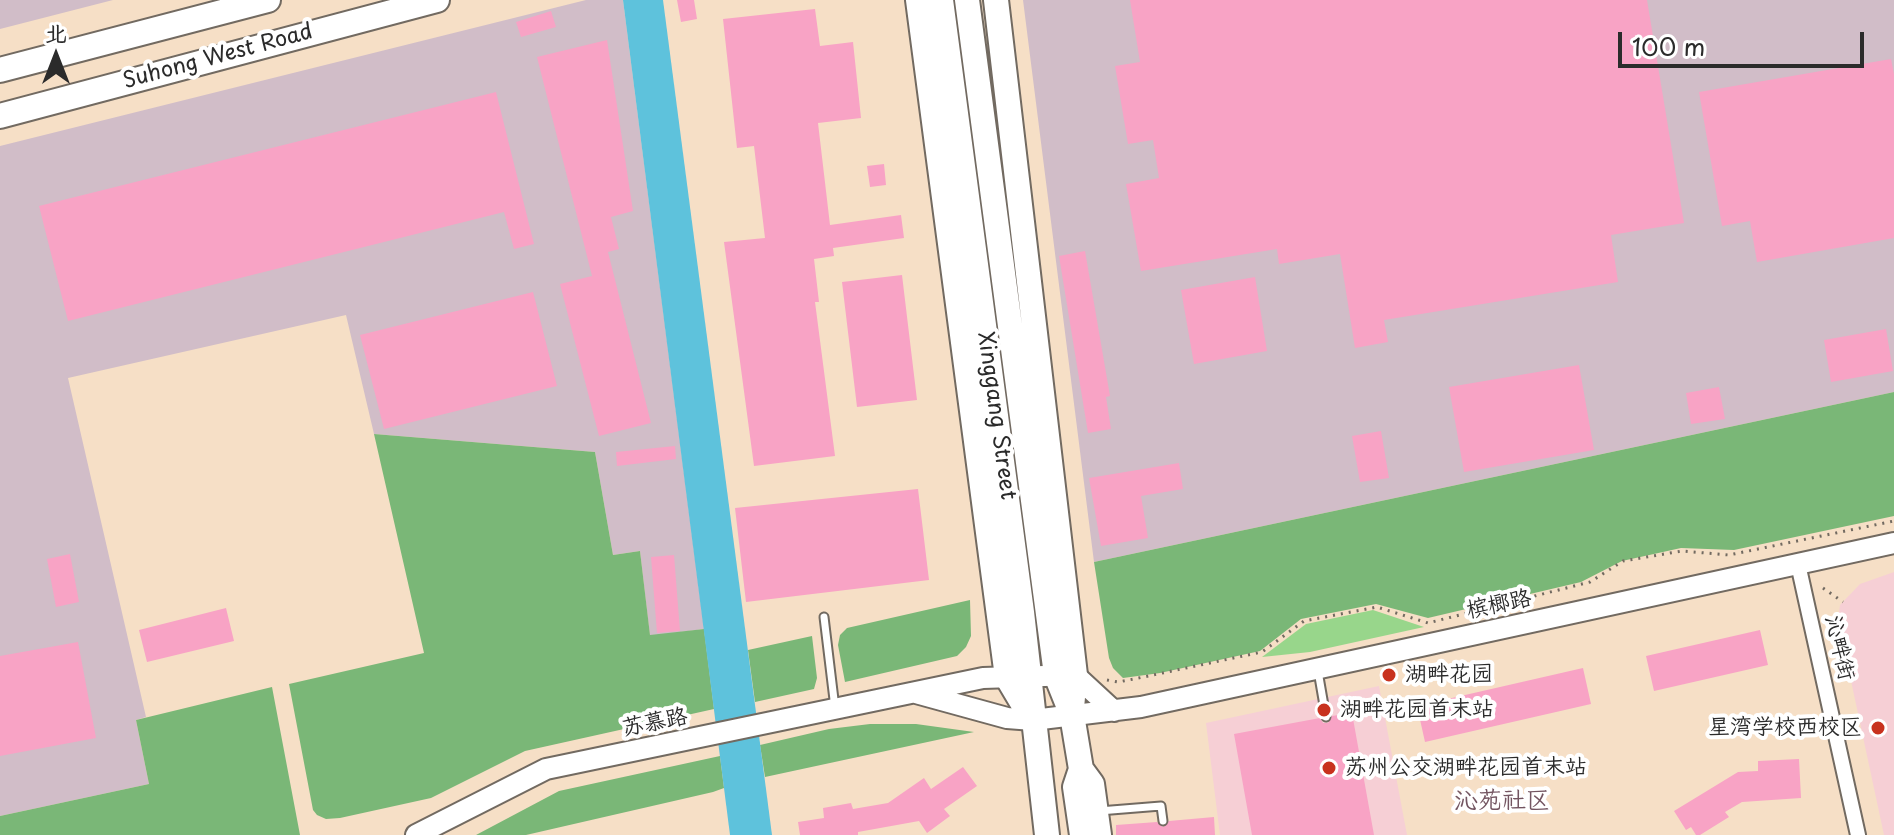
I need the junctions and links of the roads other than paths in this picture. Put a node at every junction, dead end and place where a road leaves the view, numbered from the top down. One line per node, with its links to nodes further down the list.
1 (268, 0): 7 (main road, Suhong West Road)
2 (437, 0): 8 (main road, Suhong West Road)
3 (918, 0): 14 (main road)
4 (941, 0): 14 (main road, Xinggang Street)
5 (967, 0): 13 (main road, Xinggang Street)
6 (996, 0): 13 (main road)
7 (0, 70)
8 (0, 116)
9 (1894, 543): 10 (main road, 槟榔路)
10 (1798, 564): 12 (main road, 槟榔路); 27 (street, 沁畔街)
11 (824, 617): 16 (lane)
12 (1317, 669): 17 (main road, 槟榔路); 19 (lane)
13 (1066, 675): 14 (main road, 苏慕路); 17 (main road); 18 (main road)
14 (1018, 676): 15 (main road, 苏慕路); 20 (main road)
15 (916, 693): 16 (main road, 苏慕路); 20 (main road, 苏慕路)
16 (835, 710): 25 (main road, 苏慕路)
17 (1114, 711): 18 (main road, 苏慕路)
18 (1072, 715): 20 (main road, 苏慕路); 21 (main road)
19 (1326, 717)
20 (1033, 720): 24 (main road)
21 (1081, 769): 23 (main road); 26 (main road)
22 (1163, 821): 23 (lane)
23 (1097, 823)
24 (1047, 834)
25 (416, 835)
26 (1082, 835)
27 (1858, 835)

